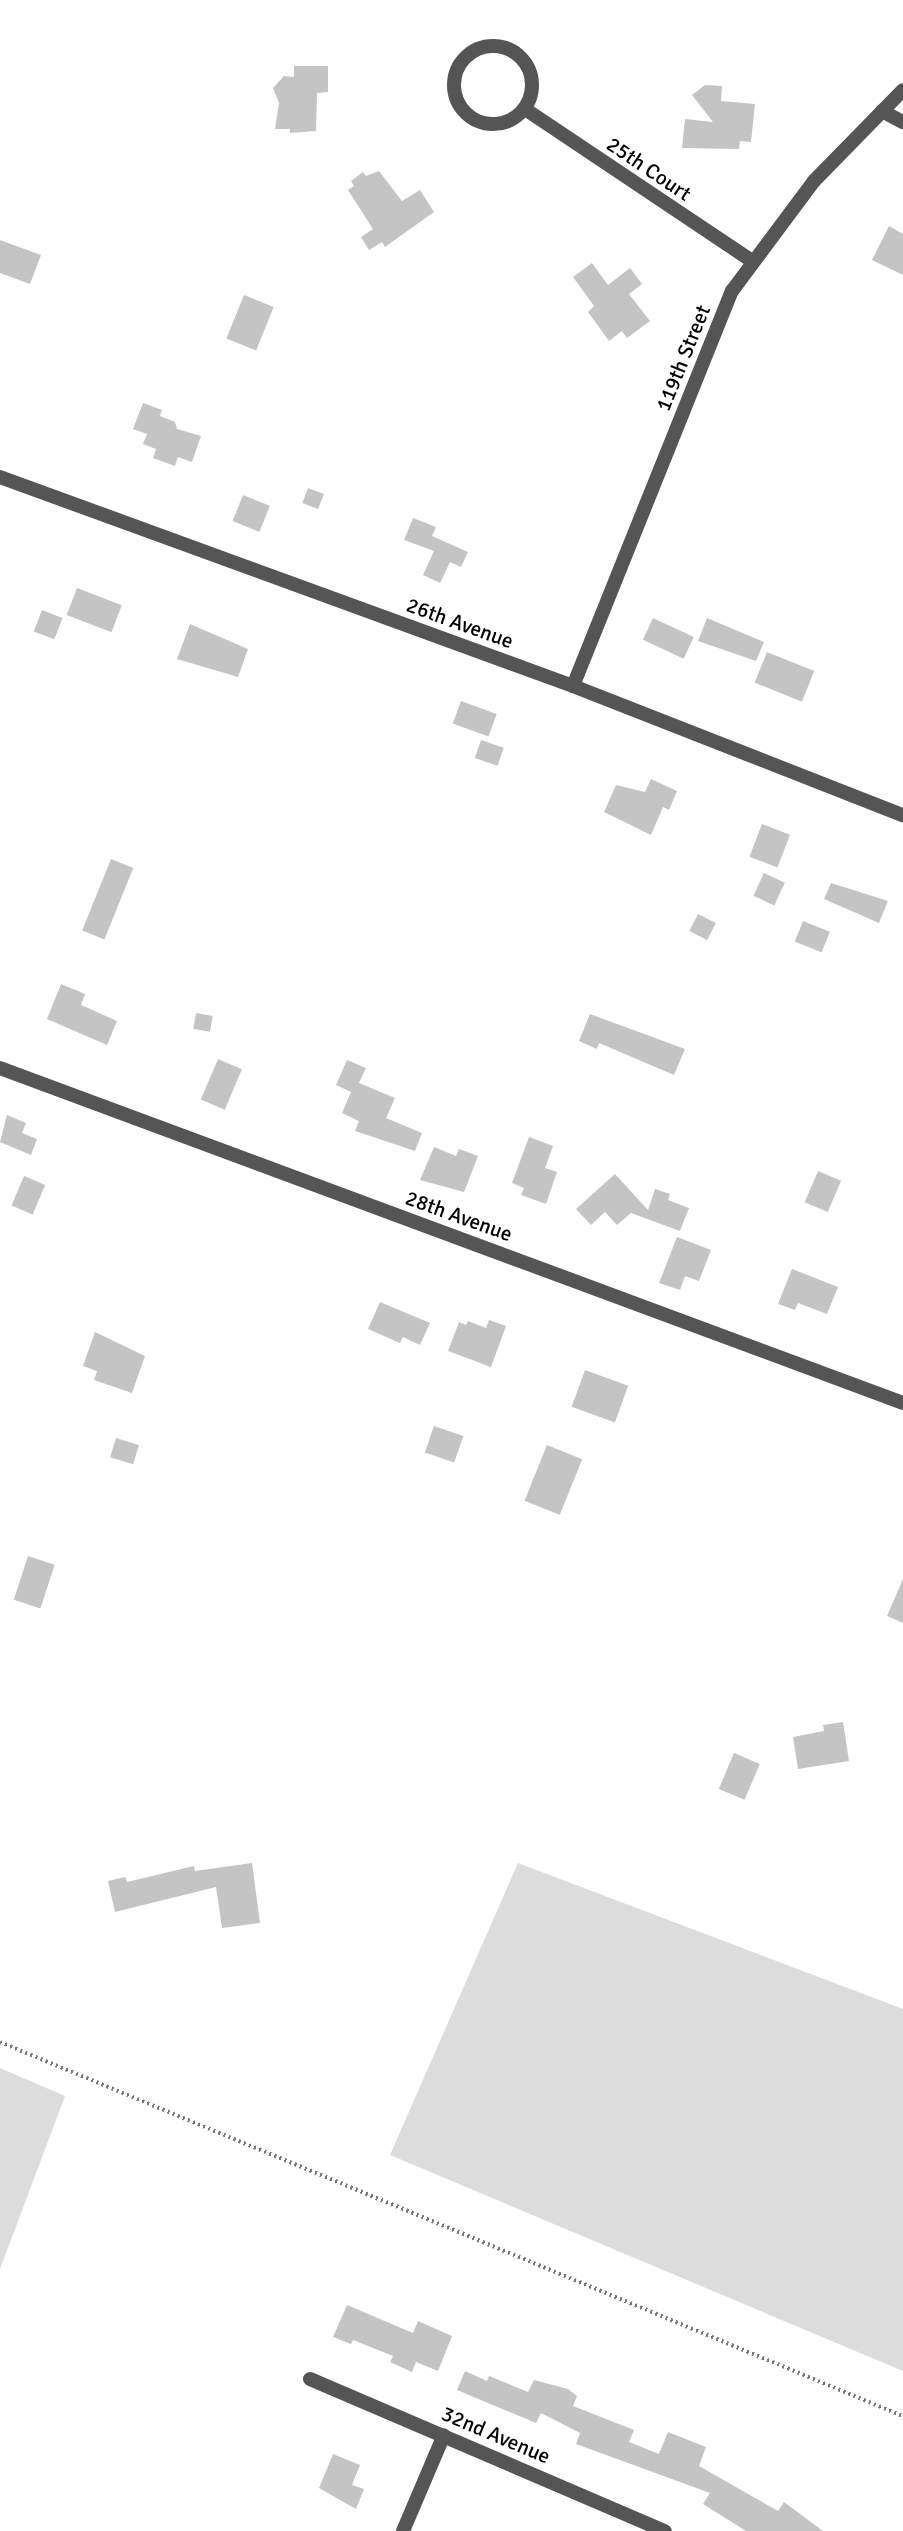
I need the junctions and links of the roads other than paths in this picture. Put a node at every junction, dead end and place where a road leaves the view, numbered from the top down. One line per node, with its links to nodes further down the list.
1 (903, 90): 3 (street, 119th Street)
2 (525, 109): 2 (street); 5 (street, 25th Court)
3 (882, 111): 4 (street); 5 (street, 119th Street)
4 (903, 121)
5 (752, 261): 7 (street, 119th Street)
6 (0, 477): 7 (street, 26th Avenue)
7 (573, 686): 8 (street, 26th Avenue)
8 (903, 815)
9 (0, 1068): 10 (street, 28th Avenue)
10 (903, 1403)
11 (310, 2379): 12 (street, 32nd Avenue)
12 (444, 2435): 13 (street); 14 (street, 32nd Avenue)
13 (403, 2531)
14 (665, 2531)

